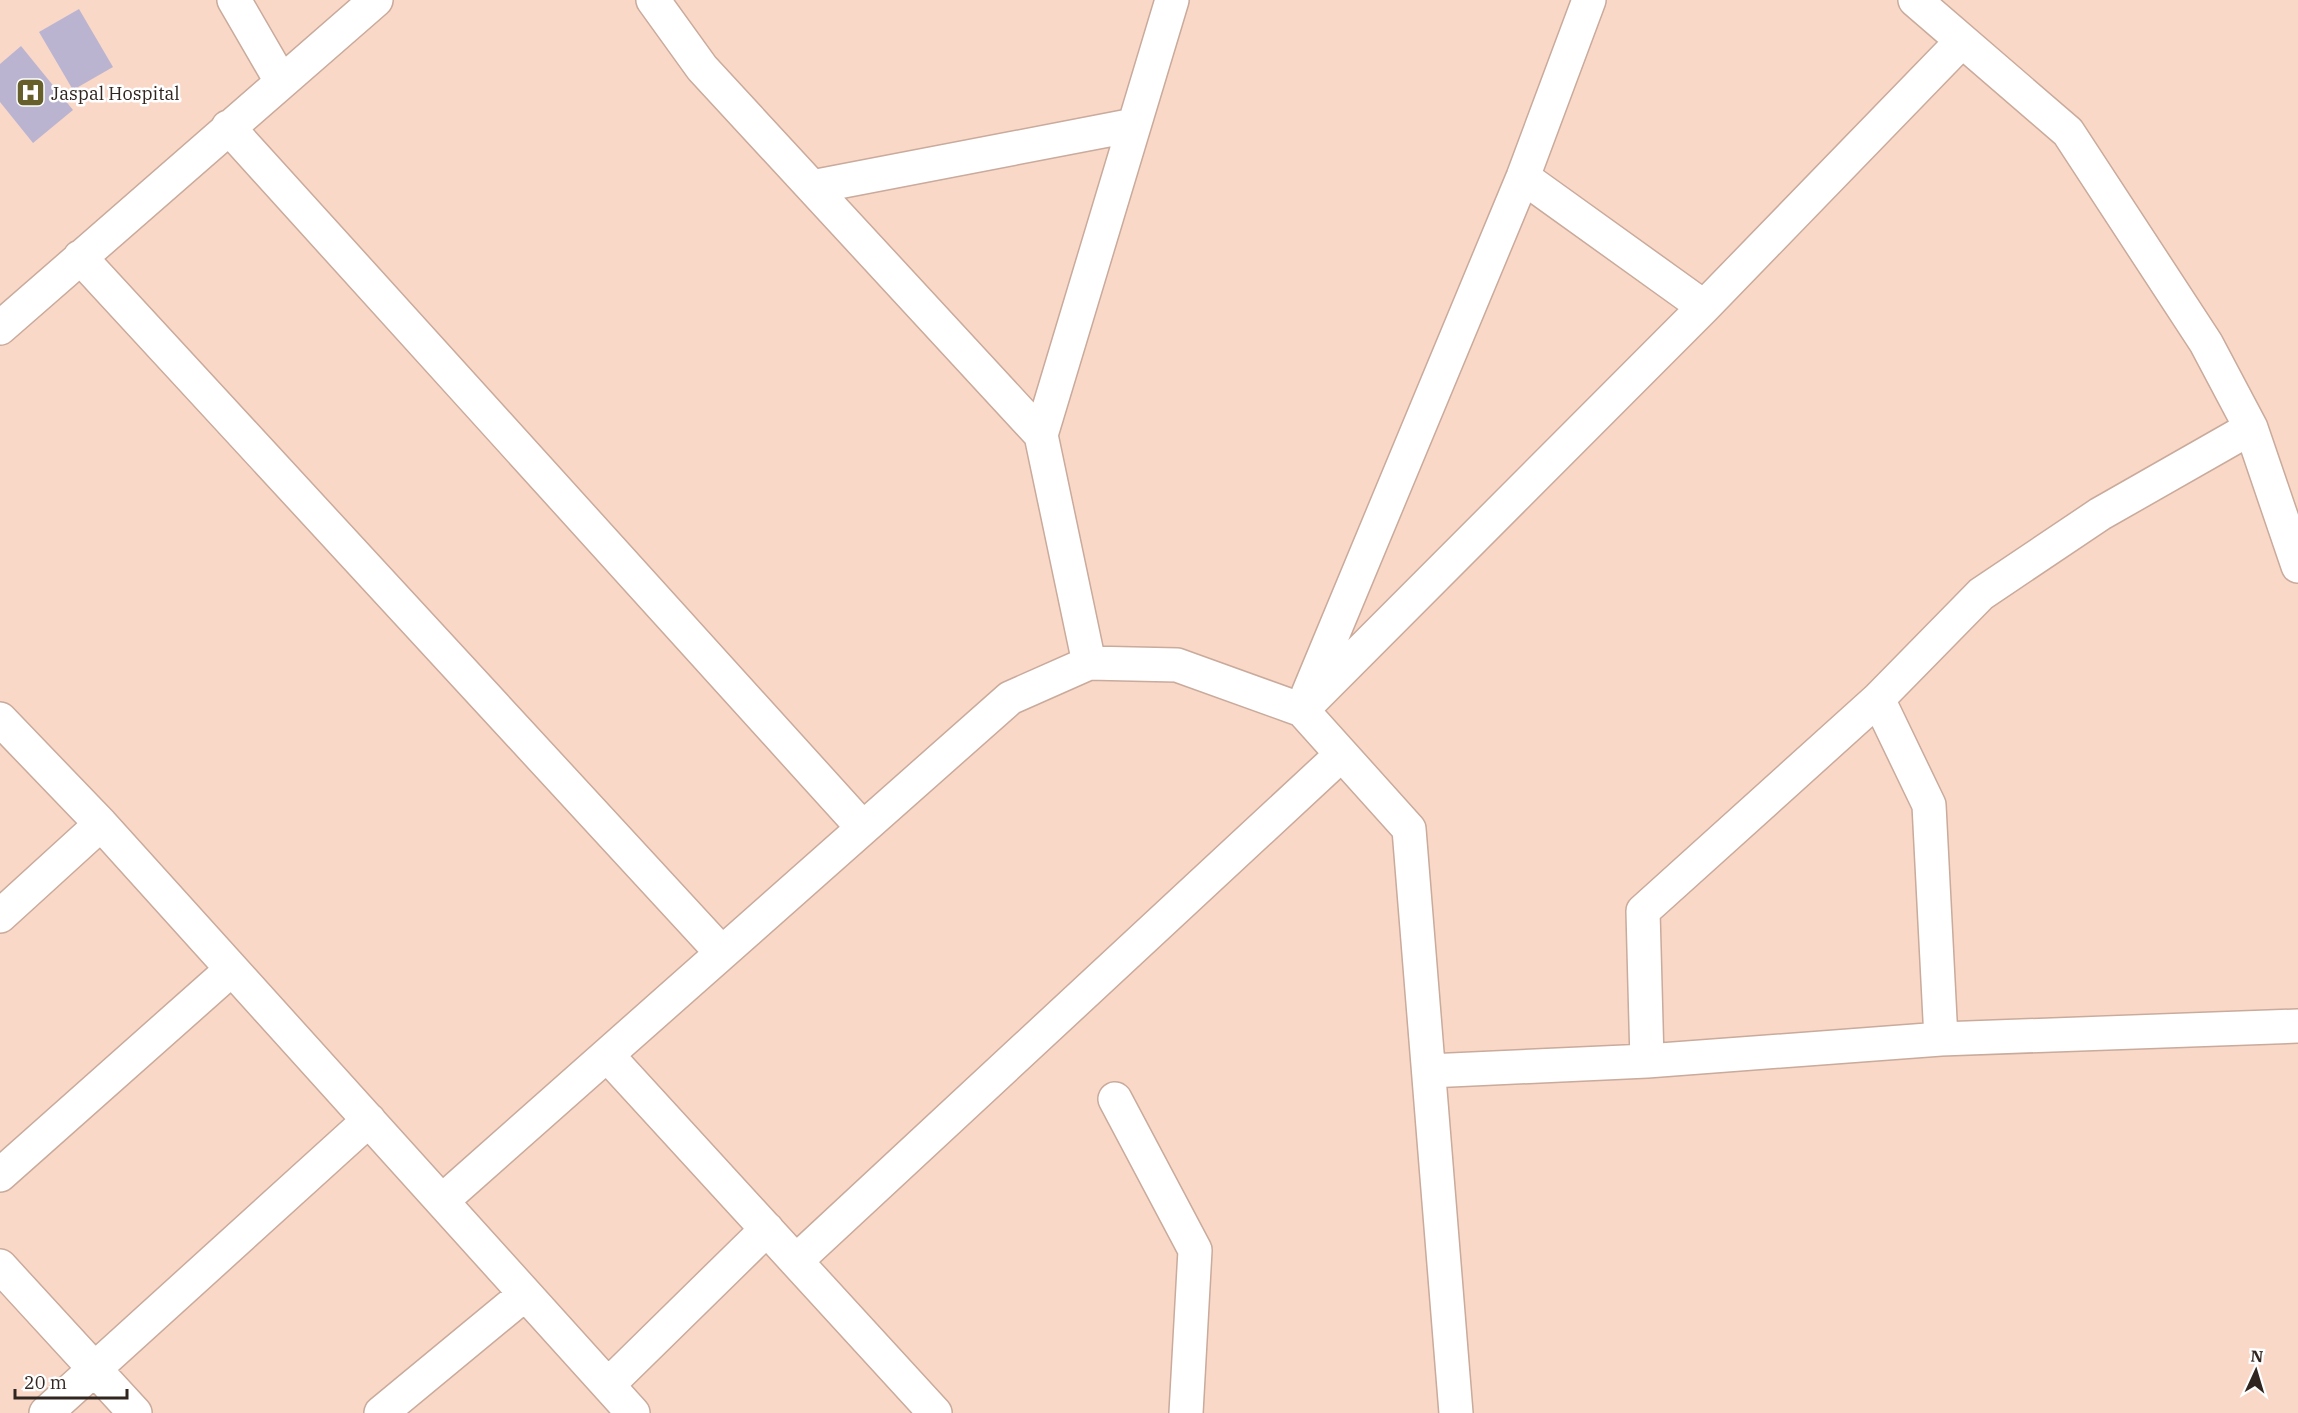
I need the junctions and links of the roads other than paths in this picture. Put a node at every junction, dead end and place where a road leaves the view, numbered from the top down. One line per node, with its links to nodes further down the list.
1 (234, 0): 8 (street)
2 (376, 0): 8 (street)
3 (653, 0): 12 (street)
4 (1172, 0): 9 (street)
5 (1588, 0): 11 (street)
6 (1915, 0): 7 (street)
7 (1962, 41): 14 (street); 16 (street)
8 (281, 81): 10 (street)
9 (1134, 125): 12 (street); 17 (street)
10 (228, 127): 13 (street); 25 (street)
11 (1523, 177): 14 (street); 21 (street)
12 (812, 186): 17 (street)
13 (80, 257): 15 (street); 27 (street)
14 (1704, 307): 21 (street)
15 (4, 315)
16 (2251, 428): 18 (street); 20 (street)
17 (1041, 435): 19 (street)
18 (2298, 566)
19 (1089, 663): 21 (street); 25 (street)
20 (1878, 699): 30 (street); 32 (street)
21 (1302, 710): 23 (street)
22 (0, 719): 24 (street)
23 (1341, 755): 33 (street); 39 (street)
24 (101, 824): 26 (street); 28 (street)
25 (863, 828): 27 (street)
26 (0, 916)
27 (722, 953): 31 (street)
28 (232, 969): 35 (street); 36 (street)
29 (2298, 1026): 30 (street)
30 (1941, 1039): 32 (street)
31 (607, 1055): 37 (street); 38 (street)
32 (1647, 1061): 33 (street)
33 (1429, 1071): 50 (street)
34 (1115, 1099): 49 (street)
35 (369, 1120): 37 (street); 42 (street)
36 (0, 1175)
37 (442, 1201): 41 (street)
38 (767, 1229): 39 (street); 43 (street)
39 (796, 1262): 48 (street)
40 (0, 1266): 42 (street)
41 (525, 1294): 43 (street); 47 (street)
42 (95, 1368): 45 (street); 46 (street)
43 (608, 1385): 44 (street)
44 (631, 1412)
45 (46, 1413)
46 (135, 1413)
47 (381, 1413)
48 (935, 1413)
49 (1186, 1413)
50 (1456, 1413)

